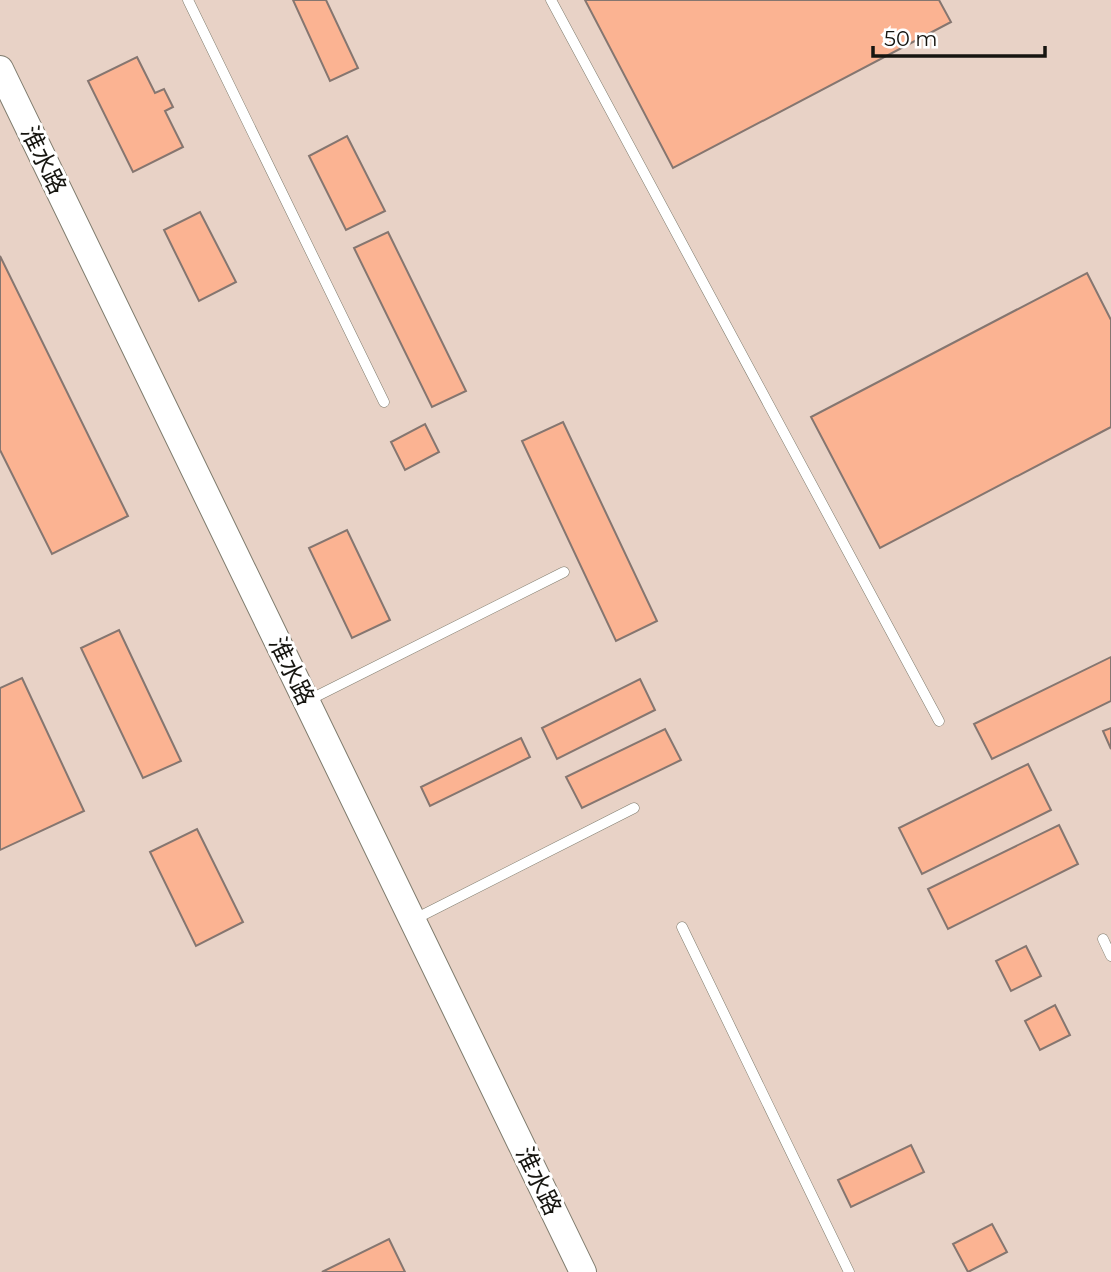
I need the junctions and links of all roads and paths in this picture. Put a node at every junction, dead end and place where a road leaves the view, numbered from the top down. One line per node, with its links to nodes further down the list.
1 (188, 0): 4 (lane)
2 (551, 0): 7 (lane)
3 (0, 69): 6 (street, 淮水路)
4 (383, 402)
5 (564, 572): 6 (lane)
6 (307, 701): 9 (street, 淮水路)
7 (939, 721)
8 (634, 808): 9 (lane)
9 (412, 920): 13 (street, 淮水路)
10 (682, 927): 14 (lane)
11 (1103, 939): 12 (lane)
12 (1111, 956)
13 (583, 1272)
14 (849, 1272)

